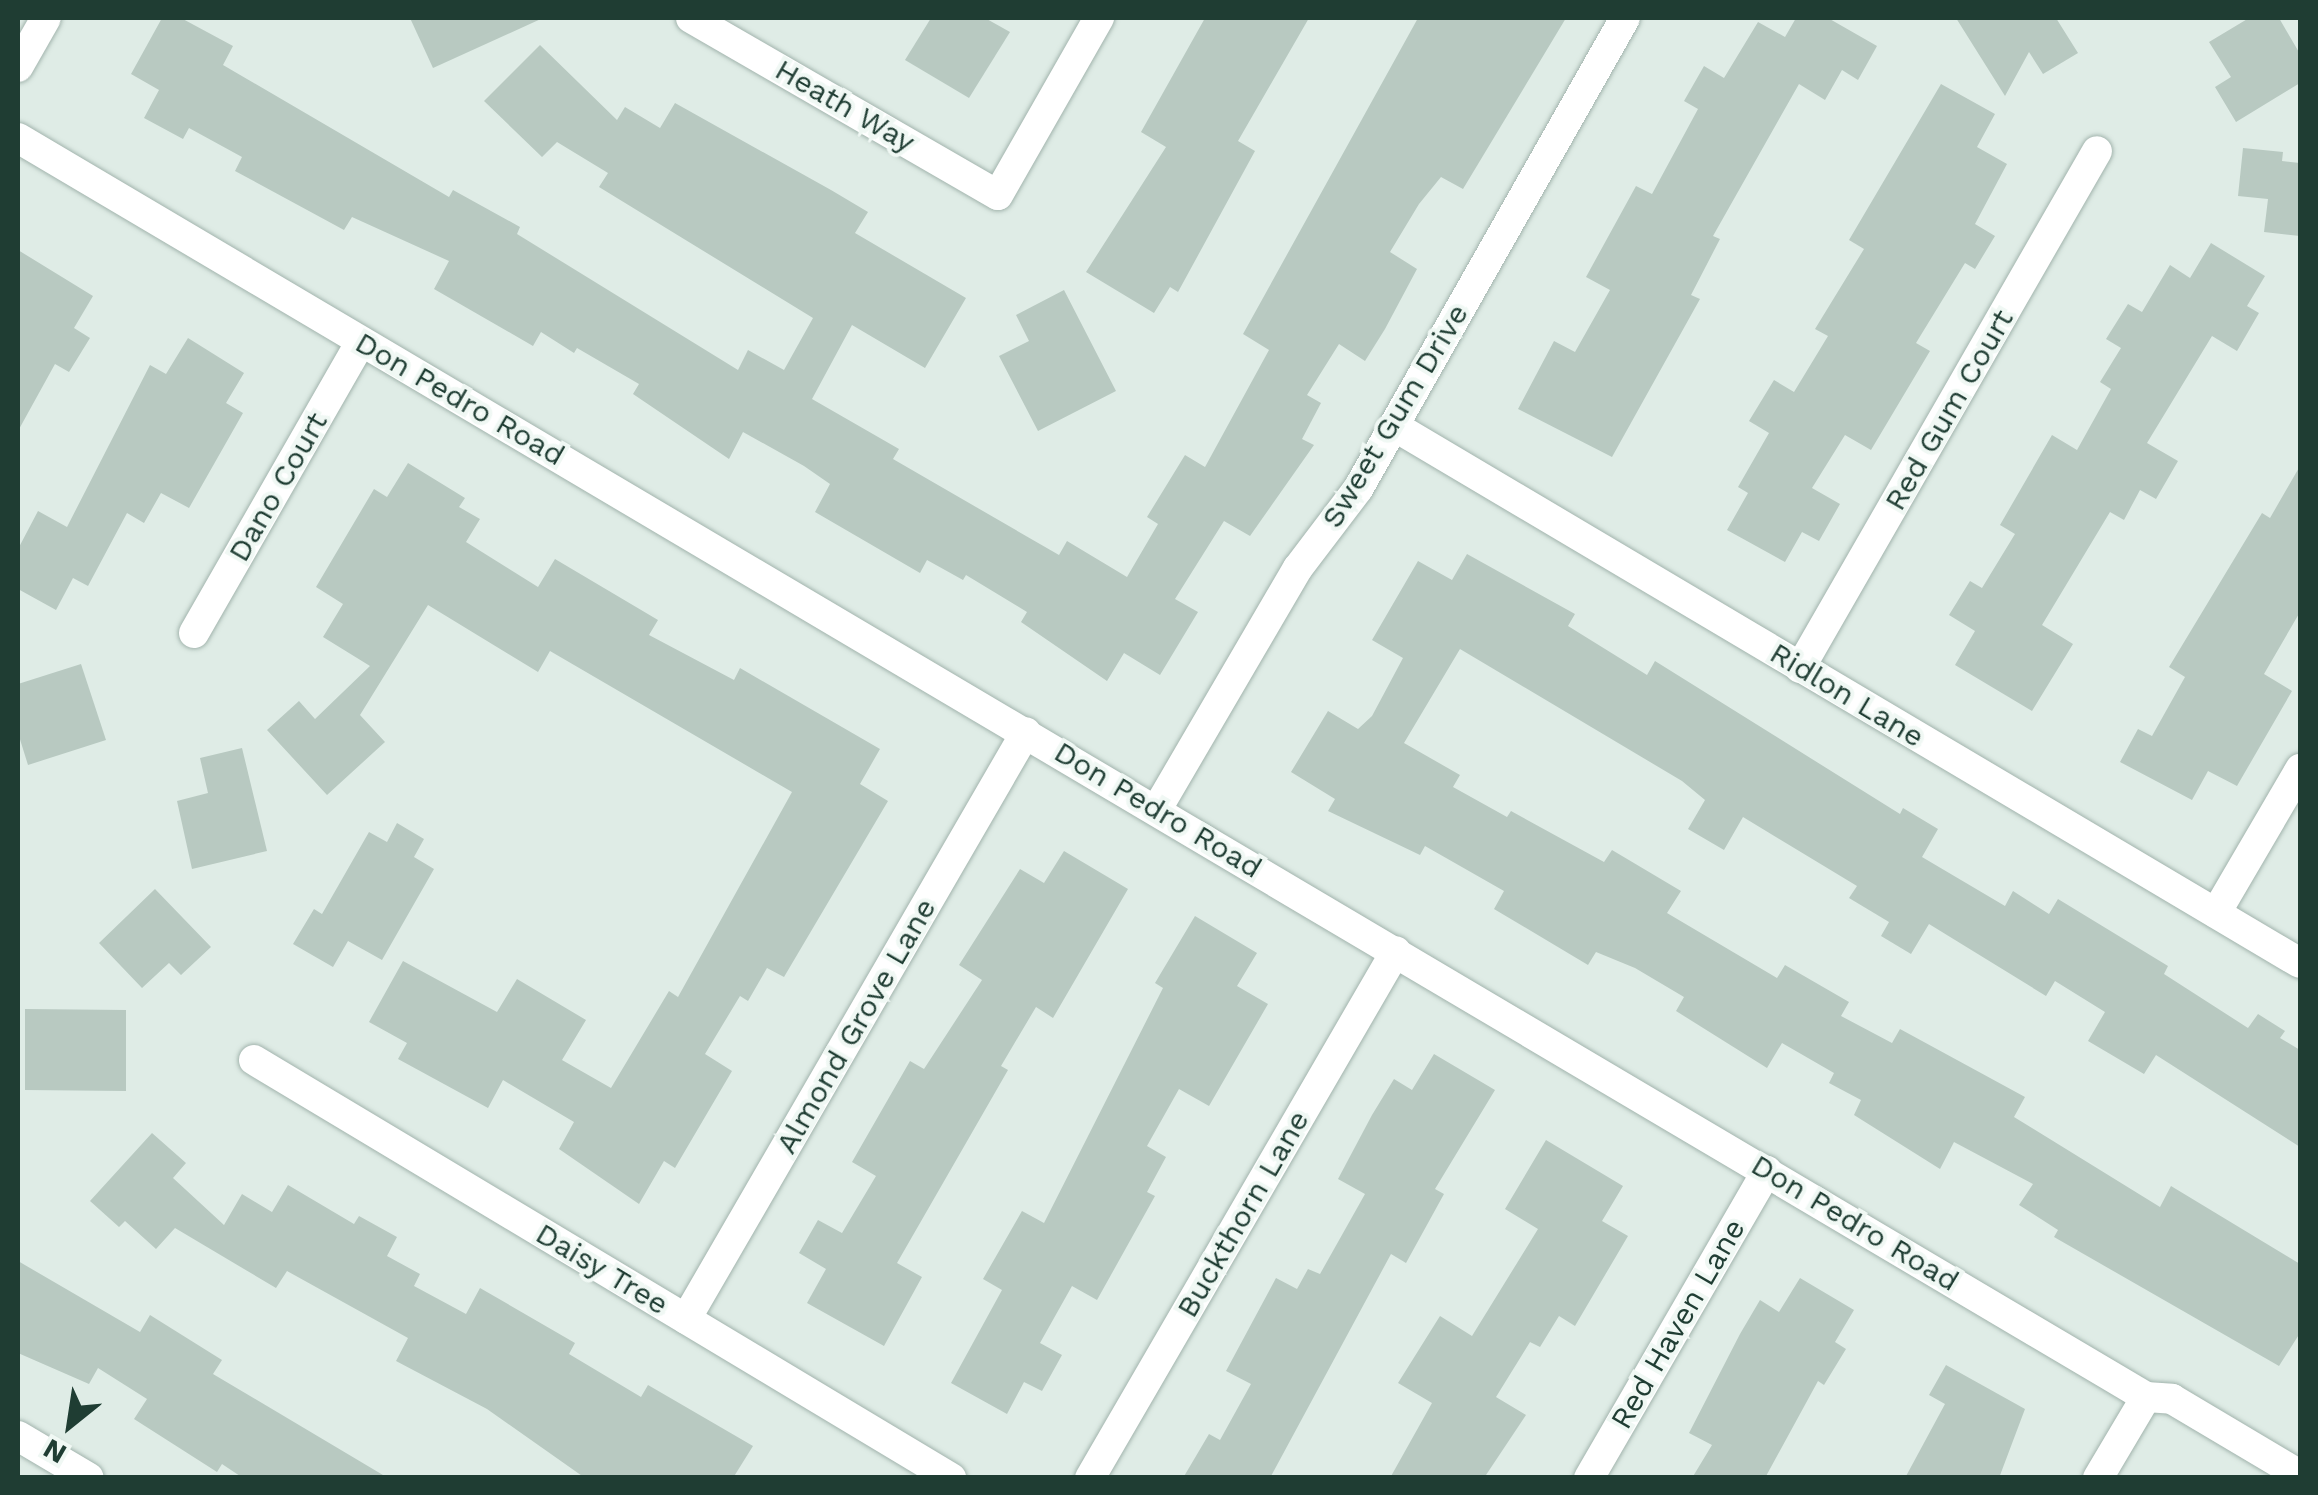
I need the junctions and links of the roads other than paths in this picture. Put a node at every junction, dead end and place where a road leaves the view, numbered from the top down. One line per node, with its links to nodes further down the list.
1 (46, 18): 5 (street)
2 (691, 18): 3 (street, Heath Way)
3 (1099, 18)
4 (1624, 18): 9 (street, Sweet Gum Drive)
5 (18, 67)
6 (18, 138): 8 (street, Don Pedro Road)
7 (2097, 151): 11 (street, Red Gum Court)
8 (361, 341): 10 (street, Dano Court); 12 (street, Don Pedro Road)
9 (1394, 426): 11 (street, Ridlon Lane); 14 (street, Sweet Gum Drive)
10 (194, 632)
11 (1800, 668): 15 (street, Ridlon Lane)
12 (1026, 732): 14 (street, Don Pedro Road); 20 (street, Almond Grove Lane)
13 (2300, 768): 15 (street)
14 (1156, 809): 16 (street, Don Pedro Road)
15 (2216, 913): 17 (street, Ridlon Lane)
16 (1396, 951): 19 (street, Don Pedro Road); 26 (street, Buckthorn Lane)
17 (2300, 963)
18 (254, 1060): 20 (street, Daisy Tree)
19 (1766, 1170): 21 (street, Don Pedro Road); 27 (street, Red Haven Lane)
20 (686, 1319): 25 (street, Daisy Tree)
21 (2146, 1397): 23 (street, Don Pedro Road); 28 (street)
22 (18, 1436): 24 (street)
23 (2300, 1475)
24 (89, 1478)
25 (951, 1478)
26 (1090, 1478)
27 (1590, 1478)
28 (2098, 1478)

